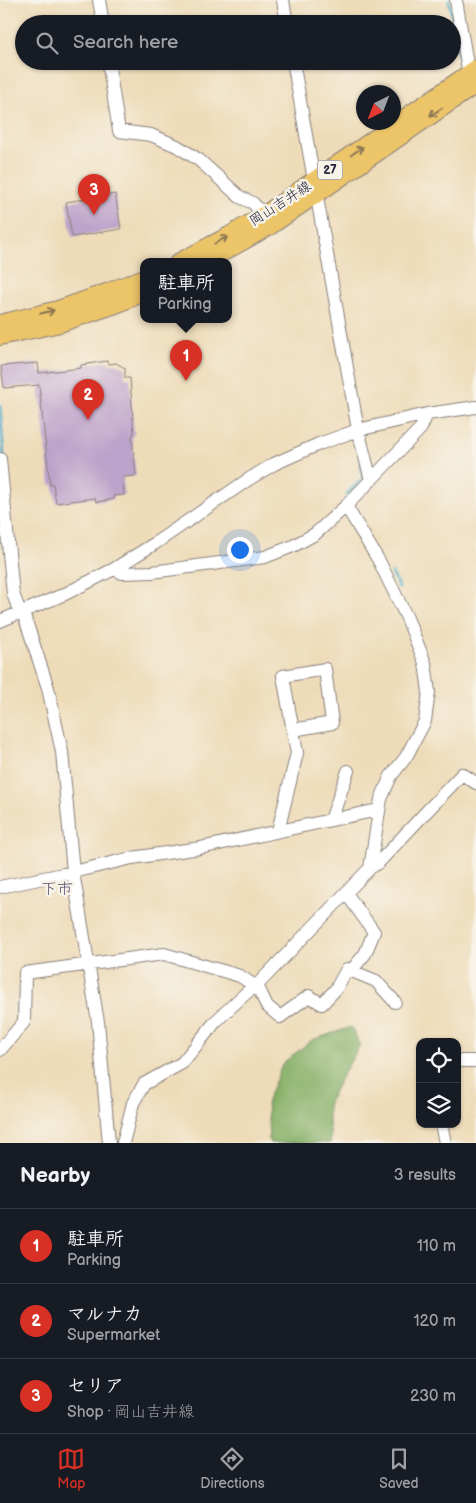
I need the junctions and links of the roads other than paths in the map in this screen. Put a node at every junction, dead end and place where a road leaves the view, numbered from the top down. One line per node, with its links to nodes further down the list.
1 (99, 0): 4 (street)
2 (283, 0): 5 (street)
3 (456, 0): 6 (street)
4 (102, 15)
5 (286, 15)
6 (459, 15)
7 (461, 23): 10 (street)
8 (109, 70): 12 (street)
9 (294, 70): 11 (street)
10 (474, 82): 11 (main road, 岡山吉井線 / 27)
11 (314, 188): 12 (main road, 岡山吉井線 / 27); 14 (main road, 岡山吉井線 / 27); 21 (street)
12 (263, 214): 13 (main road, 岡山吉井線 / 27, one-way to 12)
13 (186, 258)
14 (214, 258)
15 (140, 279): 17 (main road, one-way to 15)
16 (140, 295): 18 (main road)
17 (0, 323)
18 (0, 337)
19 (476, 407): 20 (street)
20 (427, 414): 21 (street); 23 (street)
21 (358, 430): 23 (street); 25 (street)
22 (0, 459): 26 (street)
23 (371, 480): 24 (street)
24 (346, 506): 25 (street); 31 (street)
25 (114, 568): 26 (street)
26 (20, 612): 27 (street); 35 (street)
27 (0, 621)
28 (293, 730): 28 (street); 33 (street)
29 (348, 771): 32 (street)
30 (476, 783): 34 (street)
31 (378, 810): 32 (street); 34 (street)
32 (331, 820): 33 (street)
33 (278, 831): 35 (street)
34 (370, 868): 37 (street)
35 (73, 872): 36 (street); 38 (street)
36 (0, 887)
37 (346, 893): 39 (street); 40 (street)
38 (88, 964): 40 (street); 42 (street); 46 (street)
39 (351, 971): 40 (street); 41 (street)
40 (256, 985): 47 (street)
41 (395, 1002)
42 (0, 1050)
43 (461, 1061): 44 (street)
44 (476, 1061)
45 (442, 1128): 48 (street)
46 (109, 1143)
47 (123, 1143)
48 (445, 1143)

